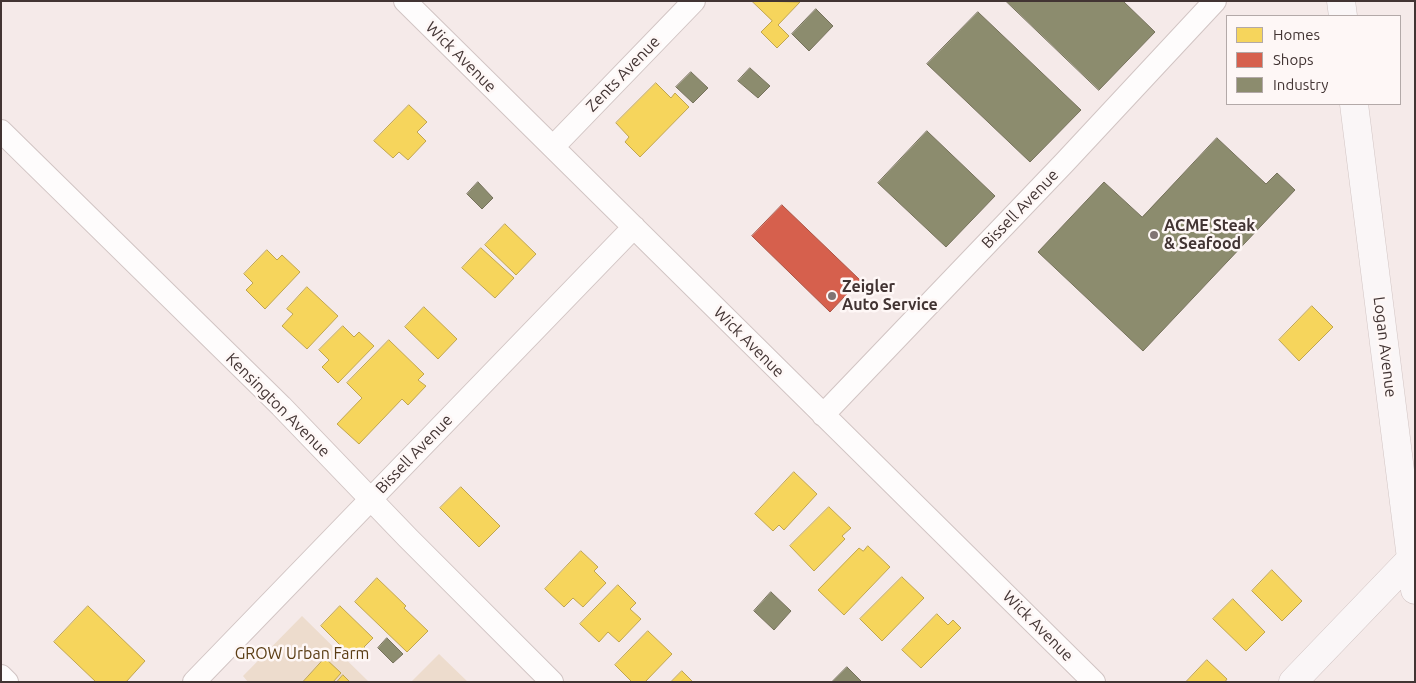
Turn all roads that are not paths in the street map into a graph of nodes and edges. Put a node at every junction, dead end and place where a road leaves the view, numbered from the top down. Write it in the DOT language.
graph roads {
  1 [pos="405,1"];
  2 [pos="694,1"];
  3 [pos="1215,1"];
  4 [pos="1341,1"];
  5 [pos="1343,15"];
  6 [pos="1354,105"];
  7 [pos="1,131"];
  8 [pos="553,147"];
  9 [pos="634,227"];
  10 [pos="823,415"];
  11 [pos="371,499"];
  12 [pos="1411,559"];
  13 [pos="1415,590"];
  14 [pos="1,676"];
  15 [pos="7,682"];
  16 [pos="194,682"];
  17 [pos="552,682"];
  18 [pos="1094,682"];
  19 [pos="1293,682"];
  1 -- 8 [label="street, Wick Avenue"];
  2 -- 8 [label="street, Zents Avenue"];
  3 -- 10 [label="street, Bissell Avenue"];
  4 -- 5 [label="street"];
  6 -- 12 [label="street, Logan Avenue"];
  7 -- 11 [label="street, Kensington Avenue"];
  8 -- 9 [label="street, Wick Avenue"];
  9 -- 10 [label="street, Wick Avenue"];
  9 -- 11 [label="street, Bissell Avenue"];
  10 -- 18 [label="street, Wick Avenue"];
  11 -- 16 [label="street, Bissell Avenue"];
  11 -- 17 [label="street, Kensington Avenue"];
  12 -- 13 [label="street, Logan Avenue"];
  12 -- 19 [label="street"];
  14 -- 15 [label="street"];
}
